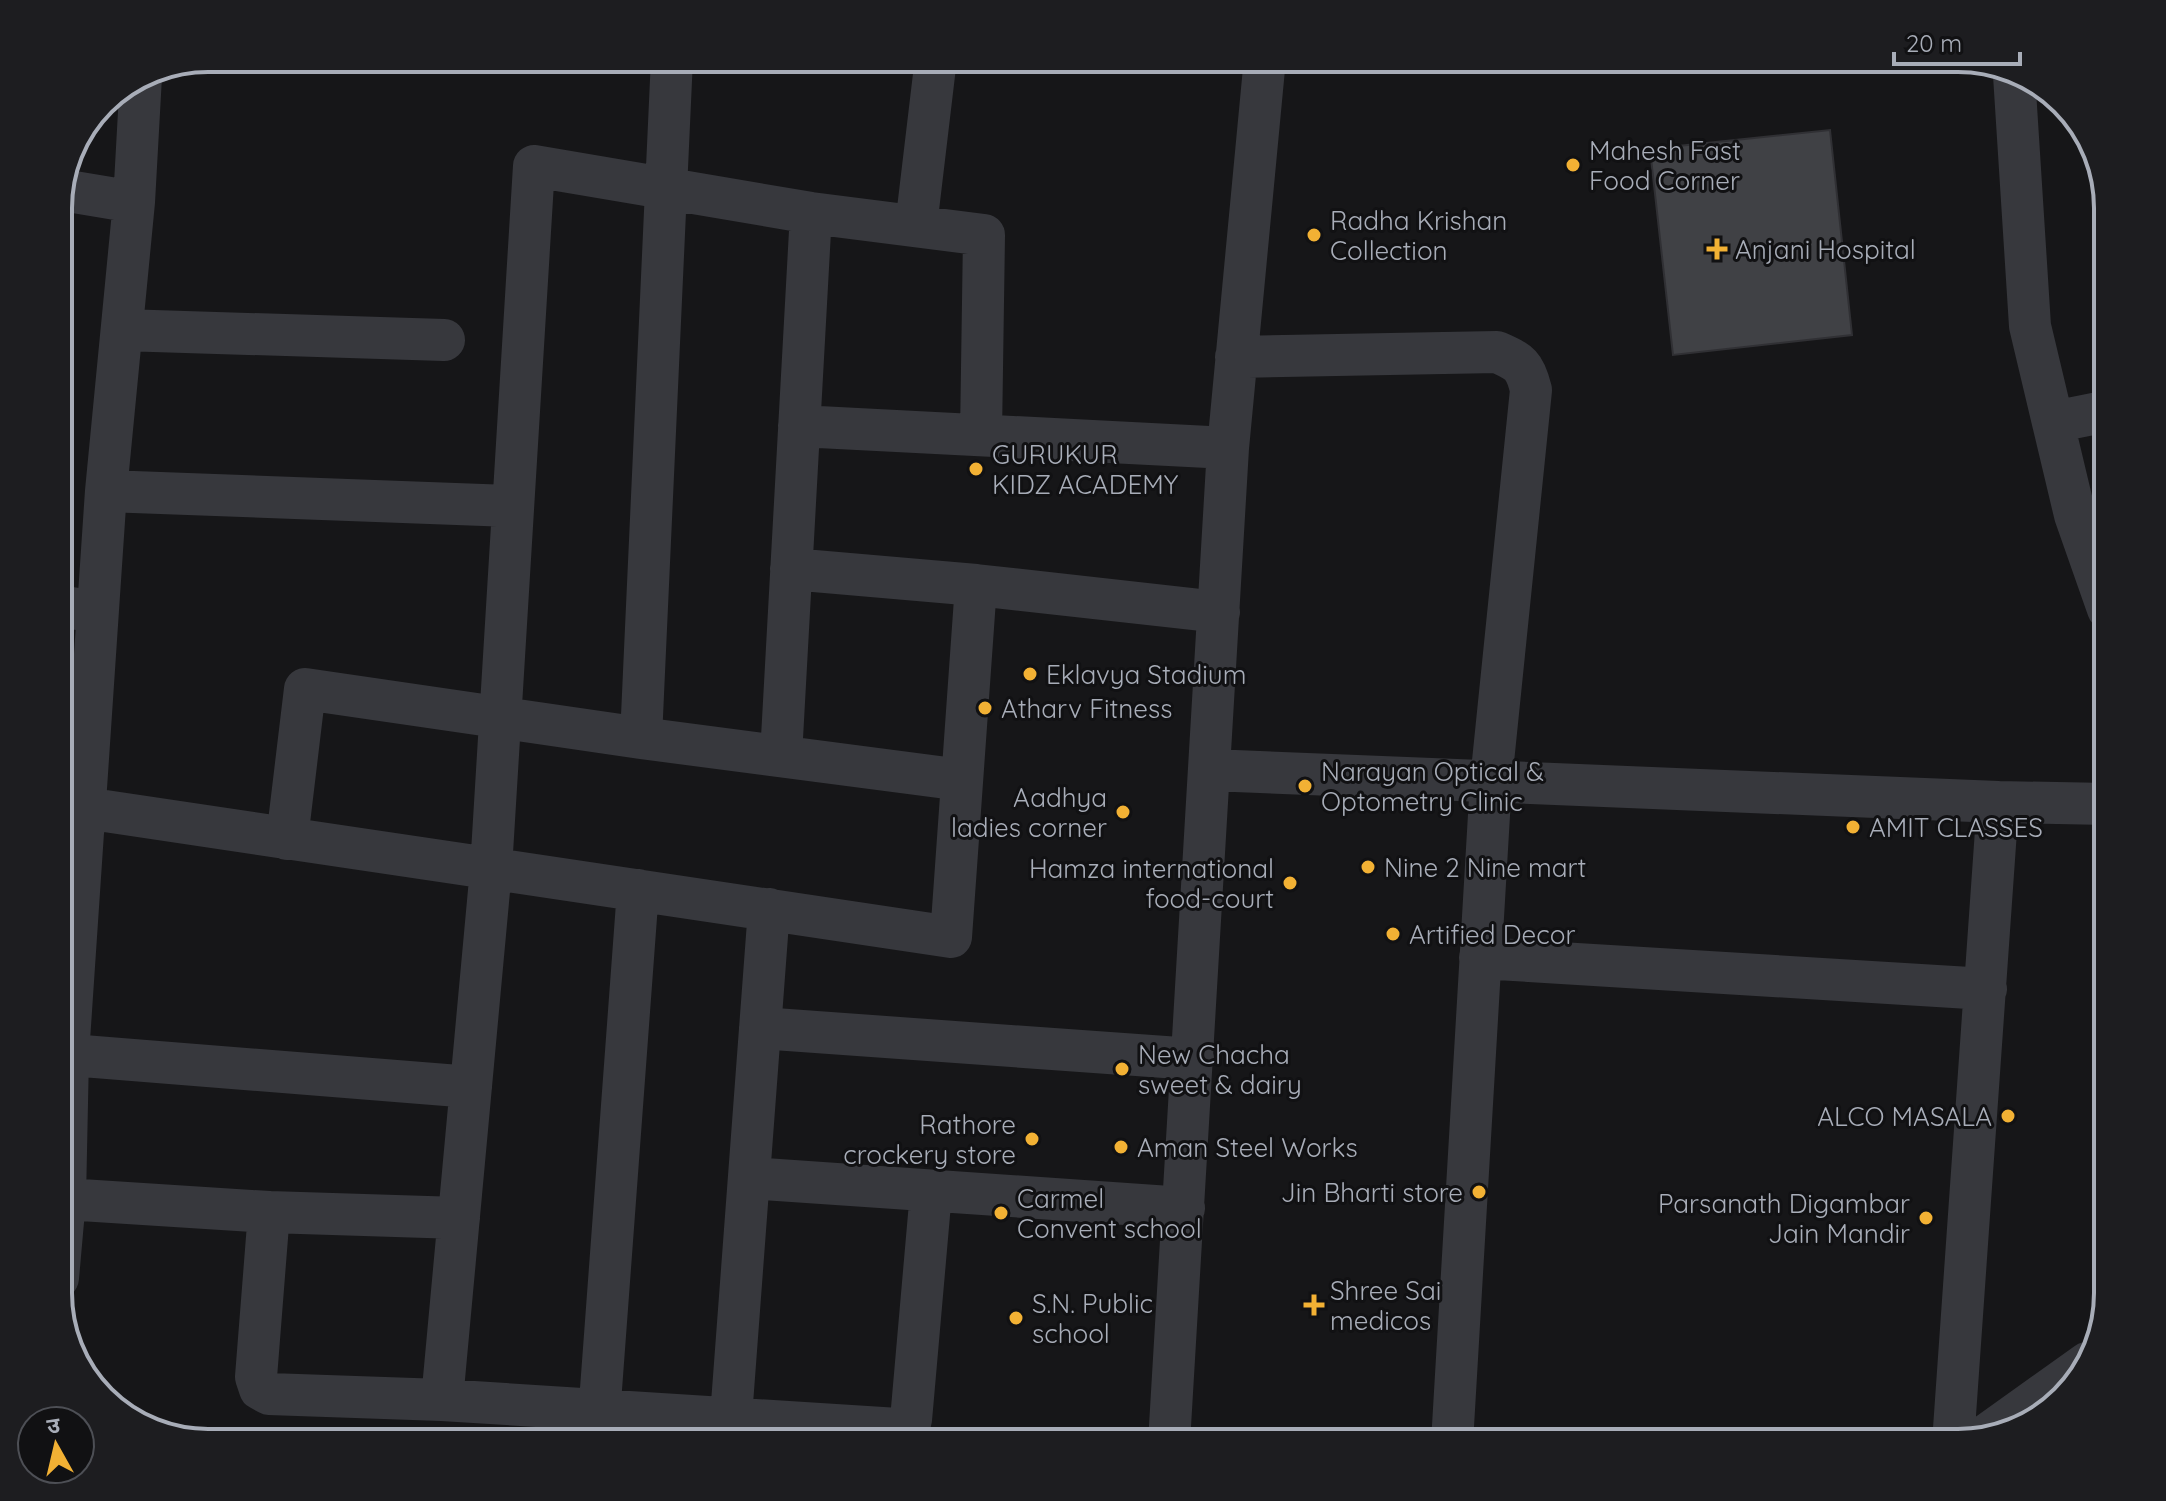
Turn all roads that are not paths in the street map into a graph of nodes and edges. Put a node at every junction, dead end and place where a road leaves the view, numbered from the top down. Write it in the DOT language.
graph roads {
  1 [pos="671,72"];
  2 [pos="934,72"];
  3 [pos="1264,72"];
  4 [pos="2015,84"];
  5 [pos="140,91"];
  6 [pos="667,189"];
  7 [pos="73,192"];
  8 [pos="134,202"];
  9 [pos="811,213"];
  10 [pos="916,226"];
  11 [pos="122,330"];
  12 [pos="444,340"];
  13 [pos="1236,357"];
  14 [pos="2094,414"];
  15 [pos="2053,422"];
  16 [pos="799,426"];
  17 [pos="981,435"];
  18 [pos="1228,448"];
  19 [pos="106,491"];
  20 [pos="513,506"];
  21 [pos="791,569"];
  22 [pos="2094,569"];
  23 [pos="976,585"];
  24 [pos="78,609"];
  25 [pos="1219,612"];
  26 [pos="501,718"];
  27 [pos="74,737"];
  28 [pos="641,738"];
  29 [pos="781,756"];
  30 [pos="1210,770"];
  31 [pos="962,780"];
  32 [pos="1491,781"];
  33 [pos="1998,802"];
  34 [pos="2094,804"];
  35 [pos="85,808"];
  36 [pos="287,839"];
  37 [pos="491,869"];
  38 [pos="638,890"];
  39 [pos="769,909"];
  40 [pos="72,954"];
  41 [pos="1480,958"];
  42 [pos="1986,989"];
  43 [pos="760,1028"];
  44 [pos="72,1056"];
  45 [pos="1193,1059"];
  46 [pos="471,1087"];
  47 [pos="749,1178"];
  48 [pos="931,1192"];
  49 [pos="72,1199"];
  50 [pos="1184,1208"];
  51 [pos="269,1212"];
  52 [pos="459,1218"];
  53 [pos="2061,1381"];
  54 [pos="442,1400"];
  55 [pos="731,1417"];
  56 [pos="2010,1418"];
  57 [pos="599,1426"];
  58 [pos="1170,1429"];
  59 [pos="1453,1429"];
  60 [pos="1954,1429"];
  1 -- 6 [label="street"];
  2 -- 10 [label="street"];
  3 -- 13 [label="street"];
  4 -- 15 [label="street"];
  5 -- 8 [label="street"];
  6 -- 9 [label="street"];
  6 -- 20 [label="street"];
  6 -- 28 [label="street"];
  7 -- 8 [label="street"];
  8 -- 11 [label="street"];
  9 -- 10 [label="street"];
  9 -- 16 [label="street"];
  10 -- 17 [label="street"];
  11 -- 12 [label="street"];
  11 -- 19 [label="street"];
  13 -- 18 [label="street"];
  13 -- 32 [label="street"];
  14 -- 15 [label="street"];
  15 -- 22 [label="street"];
  16 -- 17 [label="street"];
  16 -- 21 [label="street"];
  17 -- 18 [label="street"];
  18 -- 25 [label="street"];
  19 -- 20 [label="street"];
  19 -- 24 [label="street"];
  20 -- 26 [label="street"];
  21 -- 23 [label="street"];
  21 -- 29 [label="street"];
  23 -- 25 [label="street"];
  23 -- 31 [label="street"];
  24 -- 27 [label="street"];
  25 -- 30 [label="street"];
  26 -- 28 [label="street"];
  26 -- 36 [label="street"];
  26 -- 37 [label="street"];
  27 -- 35 [label="street"];
  28 -- 29 [label="street"];
  29 -- 31 [label="street"];
  30 -- 32 [label="street"];
  30 -- 45 [label="street"];
  31 -- 39 [label="street"];
  32 -- 33 [label="street"];
  32 -- 41 [label="street"];
  33 -- 34 [label="street"];
  33 -- 42 [label="street"];
  35 -- 36 [label="street"];
  35 -- 40 [label="street"];
  36 -- 37 [label="street"];
  37 -- 38 [label="street"];
  37 -- 46 [label="street"];
  38 -- 39 [label="street"];
  38 -- 57 [label="street"];
  39 -- 43 [label="street"];
  41 -- 42 [label="street"];
  41 -- 59 [label="street"];
  42 -- 60 [label="street"];
  43 -- 45 [label="street"];
  43 -- 47 [label="street"];
  44 -- 46 [label="street"];
  45 -- 50 [label="street"];
  46 -- 52 [label="street"];
  47 -- 48 [label="street"];
  47 -- 55 [label="street"];
  48 -- 50 [label="street"];
  48 -- 55 [label="street"];
  49 -- 51 [label="street"];
  50 -- 58 [label="street"];
  51 -- 52 [label="street"];
  51 -- 54 [label="street"];
  52 -- 54 [label="street"];
  53 -- 56 [label="street"];
  54 -- 57 [label="street"];
  55 -- 57 [label="street"];
}
